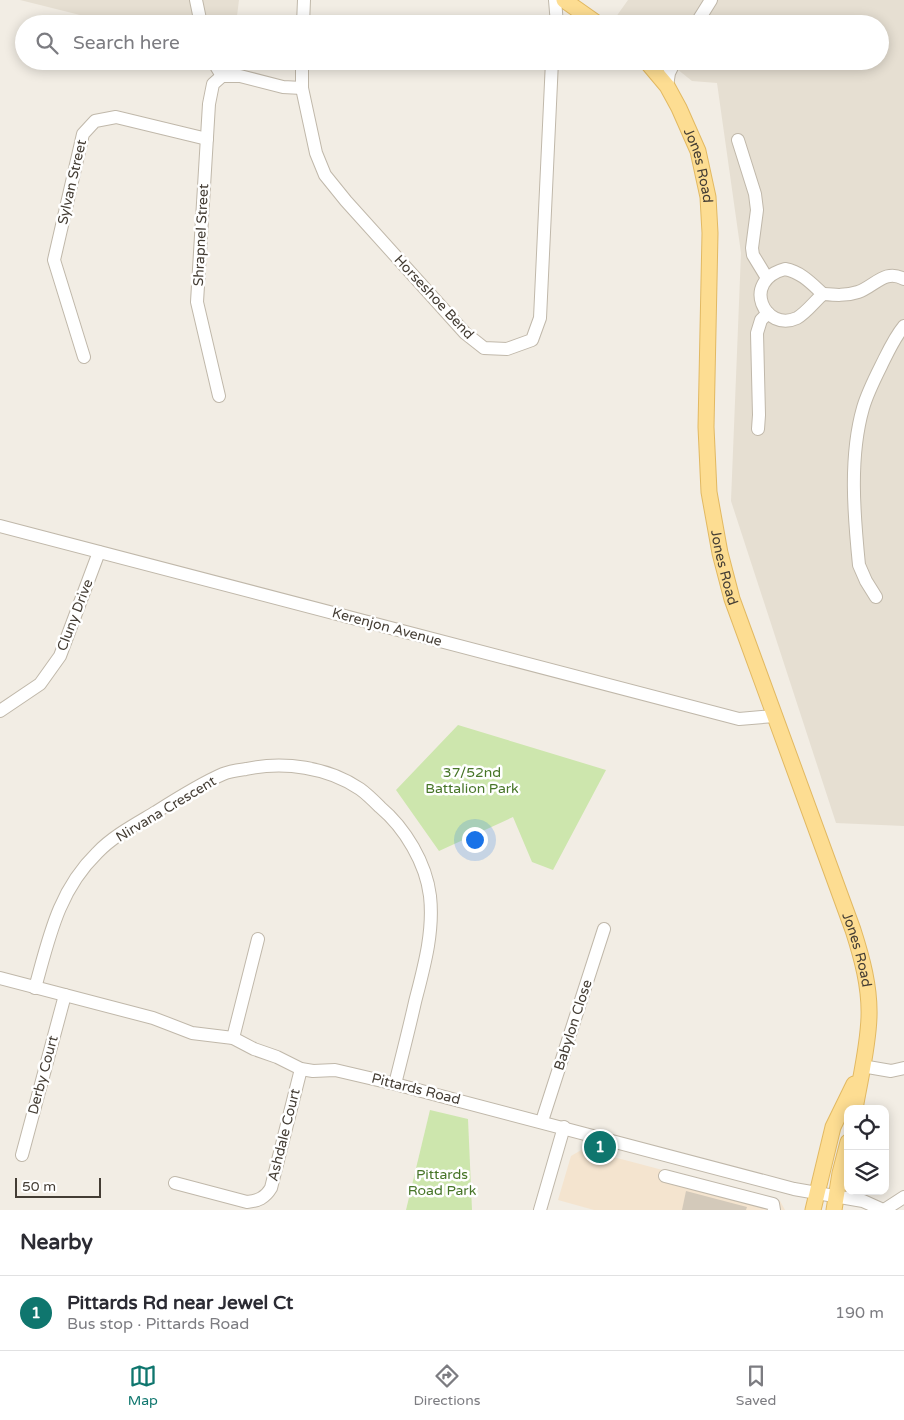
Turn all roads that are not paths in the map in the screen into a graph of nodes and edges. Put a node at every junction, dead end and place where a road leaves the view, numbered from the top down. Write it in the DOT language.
graph roads {
  1 [pos="196,0"];
  2 [pos="304,0"];
  3 [pos="555,0"];
  4 [pos="564,0"];
  5 [pos="711,0"];
  6 [pos="199,15"];
  7 [pos="303,15"];
  8 [pos="556,15"];
  9 [pos="583,15"];
  10 [pos="702,15"];
  11 [pos="218,70"];
  12 [pos="302,70"];
  13 [pos="552,70"];
  14 [pos="657,70"];
  15 [pos="671,70"];
  16 [pos="222,76"];
  17 [pos="666,86"];
  18 [pos="302,88"];
  19 [pos="207,139"];
  20 [pos="738,140"];
  21 [pos="767,278"];
  22 [pos="904,279"];
  23 [pos="823,294"];
  24 [pos="768,313"];
  25 [pos="904,326"];
  26 [pos="84,357"];
  27 [pos="219,396"];
  28 [pos="758,429"];
  29 [pos="0,526"];
  30 [pos="99,552"];
  31 [pos="876,596"];
  32 [pos="0,711"];
  33 [pos="774,716"];
  34 [pos="604,929"];
  35 [pos="258,939"];
  36 [pos="0,978"];
  37 [pos="35,988"];
  38 [pos="65,995"];
  39 [pos="233,1038"];
  40 [pos="862,1066"];
  41 [pos="301,1068"];
  42 [pos="904,1068"];
  43 [pos="395,1084"];
  44 [pos="856,1105"];
  45 [pos="542,1121"];
  46 [pos="564,1127"];
  47 [pos="846,1150"];
  48 [pos="22,1155"];
  49 [pos="665,1176"];
  50 [pos="175,1183"];
  51 [pos="817,1193"];
  52 [pos="904,1197"];
  53 [pos="835,1203"];
  54 [pos="540,1210"];
  55 [pos="774,1210"];
  56 [pos="813,1210"];
  57 [pos="884,1210"];
  1 -- 6 [label="street"];
  2 -- 7 [label="street"];
  3 -- 8 [label="street"];
  4 -- 9 [label="main road"];
  5 -- 10 [label="street"];
  11 -- 16 [label="street"];
  12 -- 18 [label="street, Horseshoe Bend"];
  13 -- 18 [label="street, Horseshoe Bend"];
  14 -- 17 [label="main road, Jones Road"];
  15 -- 17 [label="street"];
  16 -- 18 [label="street"];
  16 -- 19 [label="street, Shrapnel Street"];
  17 -- 33 [label="main road, Jones Road"];
  19 -- 26 [label="street, Sylvan Street"];
  19 -- 27 [label="street, Shrapnel Street"];
  20 -- 21 [label="street"];
  21 -- 23 [label="street"];
  21 -- 24 [label="street"];
  22 -- 23 [label="street"];
  23 -- 24 [label="street"];
  24 -- 28 [label="street"];
  25 -- 31 [label="street"];
  29 -- 30 [label="street, Kerenjon Avenue"];
  30 -- 32 [label="street, Cluny Drive"];
  30 -- 33 [label="street, Kerenjon Avenue"];
  33 -- 40 [label="main road, Jones Road"];
  34 -- 45 [label="street, Babylon Close"];
  35 -- 39 [label="street"];
  36 -- 37 [label="street, Pittards Road"];
  37 -- 38 [label="street, Pittards Road"];
  37 -- 43 [label="street, Nirvana Crescent"];
  38 -- 39 [label="street, Pittards Road"];
  38 -- 48 [label="street, Derby Court"];
  39 -- 41 [label="street, Pittards Road"];
  40 -- 42 [label="street"];
  40 -- 44 [label="main road, Jones Road"];
  40 -- 51 [label="main road, Jones Road"];
  41 -- 43 [label="street, Pittards Road"];
  41 -- 50 [label="street, Ashdale Court"];
  43 -- 45 [label="street, Pittards Road"];
  45 -- 46 [label="street, Pittards Road"];
  46 -- 51 [label="street, Pittards Road"];
  46 -- 54 [label="street"];
  47 -- 53 [label="main road"];
  49 -- 55 [label="street"];
  51 -- 53 [label="street, Pittards Road"];
  51 -- 56 [label="main road, Jones Road"];
  52 -- 57 [label="street"];
  53 -- 57 [label="street, Pittards Road"];
}
